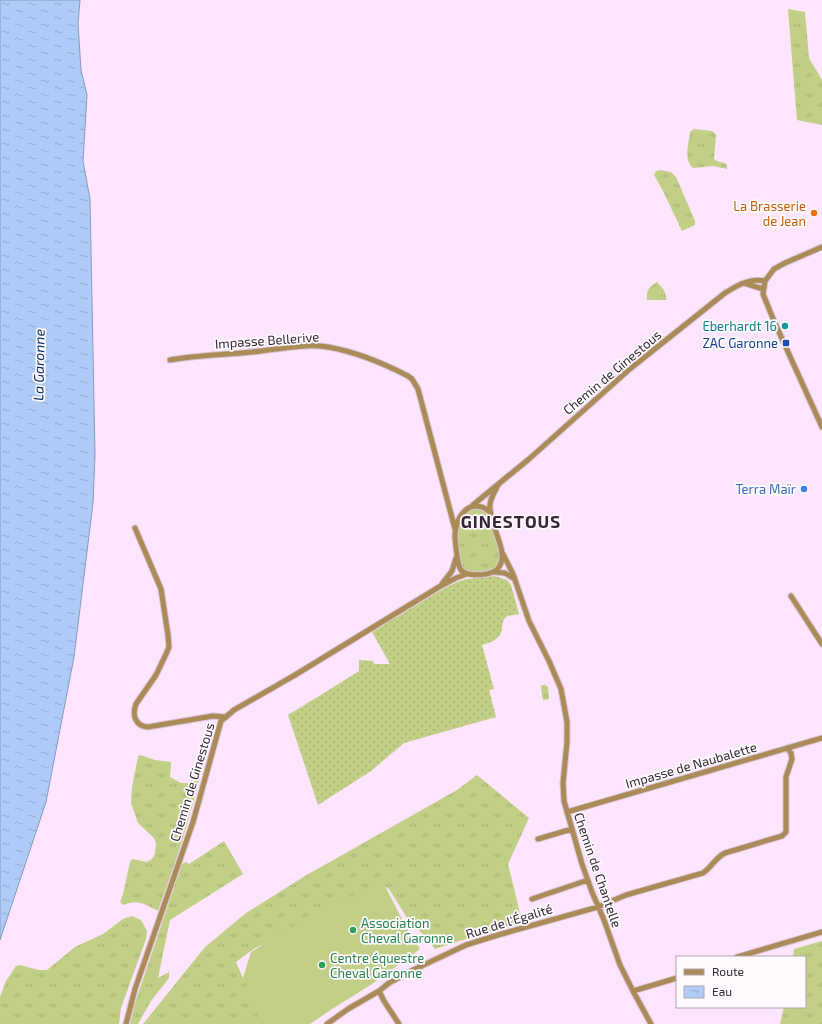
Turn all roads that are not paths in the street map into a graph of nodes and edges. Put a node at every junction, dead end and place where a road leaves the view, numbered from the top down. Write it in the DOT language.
graph roads {
  1 [pos="822,247"];
  2 [pos="765,281"];
  3 [pos="744,283"];
  4 [pos="763,289"];
  5 [pos="170,360"];
  6 [pos="822,427"];
  7 [pos="498,484"];
  8 [pos="473,505"];
  9 [pos="452,512"];
  10 [pos="490,512"];
  11 [pos="462,515"];
  12 [pos="135,528"];
  13 [pos="455,529"];
  14 [pos="503,554"];
  15 [pos="457,555"];
  16 [pos="494,572"];
  17 [pos="467,574"];
  18 [pos="514,580"];
  19 [pos="439,587"];
  20 [pos="791,596"];
  21 [pos="822,644"];
  22 [pos="225,717"];
  23 [pos="822,738"];
  24 [pos="787,748"];
  25 [pos="567,812"];
  26 [pos="572,829"];
  27 [pos="538,839"];
  28 [pos="588,880"];
  29 [pos="532,899"];
  30 [pos="598,907"];
  31 [pos="822,932"];
  32 [pos="740,956"];
  33 [pos="676,978"];
  34 [pos="379,991"];
  35 [pos="633,991"];
  36 [pos="126,1024"];
  37 [pos="327,1024"];
  38 [pos="399,1024"];
  39 [pos="651,1024"];
  1 -- 2 [label="street"];
  2 -- 3 [label="street, Chemin de Ginestous"];
  2 -- 4 [label="street"];
  3 -- 4 [label="street"];
  3 -- 7 [label="street, Chemin de Ginestous"];
  4 -- 6 [label="street"];
  5 -- 9 [label="street, Impasse Bellerive"];
  7 -- 8 [label="street, Chemin de Ginestous"];
  7 -- 10 [label="street"];
  8 -- 10 [label="street"];
  8 -- 11 [label="street, Chemin de Ginestous"];
  9 -- 11 [label="street"];
  9 -- 13 [label="street, Impasse Bellerive"];
  10 -- 14 [label="street"];
  11 -- 13 [label="street, Chemin de Ginestous"];
  12 -- 22 [label="street"];
  13 -- 15 [label="street, Chemin de Ginestous"];
  14 -- 16 [label="street"];
  14 -- 18 [label="street, Chemin de Chantelle"];
  15 -- 17 [label="street, Chemin de Ginestous"];
  15 -- 19 [label="street, Chemin de Ginestous"];
  16 -- 17 [label="street, Chemin de Ginestous"];
  16 -- 18 [label="street"];
  17 -- 19 [label="street, Chemin de Ginestous"];
  18 -- 25 [label="street, Chemin de Chantelle"];
  19 -- 22 [label="street, Chemin de Ginestous"];
  20 -- 21 [label="street"];
  22 -- 36 [label="street, Chemin de Ginestous"];
  23 -- 24 [label="street, Impasse de Naubalette"];
  24 -- 25 [label="street, Impasse de Naubalette"];
  24 -- 30 [label="street, Rue de l'Égalité"];
  25 -- 26 [label="street, Chemin de Chantelle"];
  26 -- 27 [label="street"];
  26 -- 28 [label="street, Chemin de Chantelle"];
  28 -- 29 [label="street"];
  28 -- 30 [label="street, Chemin de Chantelle"];
  30 -- 34 [label="street, Rue de l'Égalité"];
  30 -- 35 [label="street, Chemin de Chantelle"];
  31 -- 32 [label="street"];
  33 -- 35 [label="street"];
  34 -- 37 [label="street, Rue de l'Égalité"];
  34 -- 38 [label="street"];
  35 -- 39 [label="street, Chemin de Chantelle"];
}
